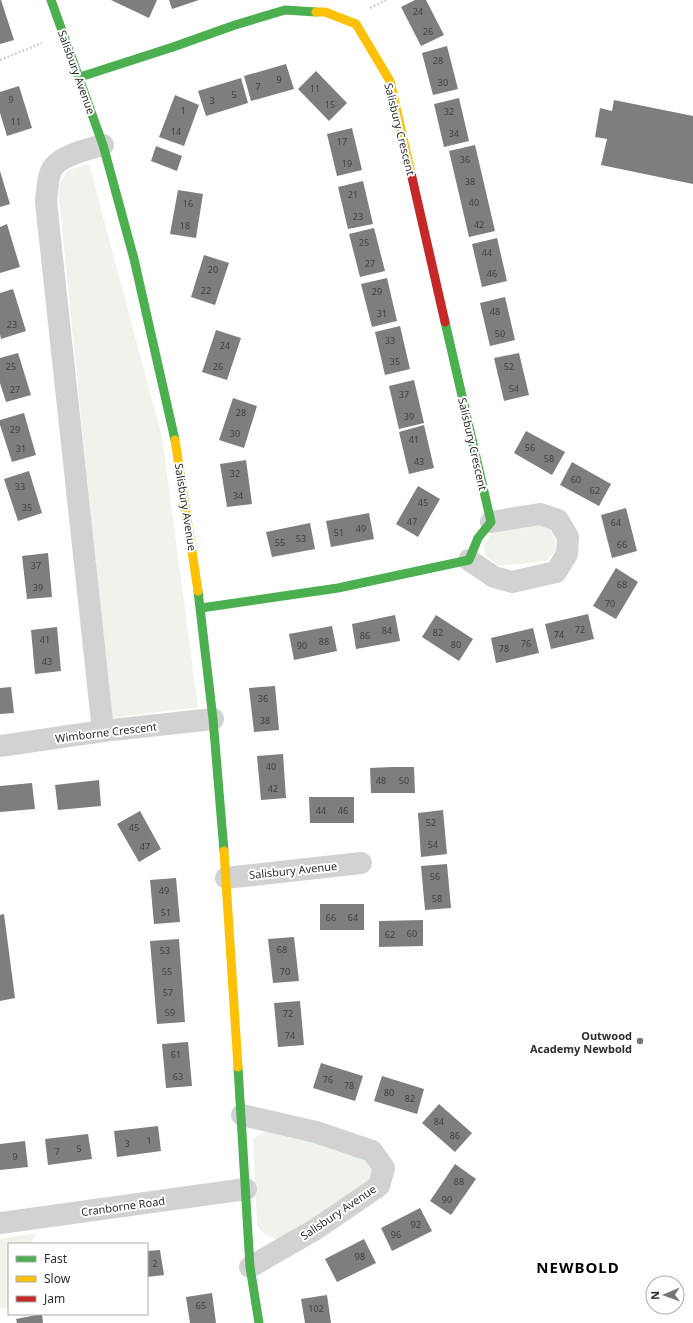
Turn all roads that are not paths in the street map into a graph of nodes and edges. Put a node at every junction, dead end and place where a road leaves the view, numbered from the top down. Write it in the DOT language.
graph roads {
  1 [pos="51,0"];
  2 [pos="80,77"];
  3 [pos="103,145"];
  4 [pos="491,522"];
  5 [pos="469,560"];
  6 [pos="202,608"];
  7 [pos="213,719"];
  8 [pos="103,731"];
  9 [pos="0,746"];
  10 [pos="361,863"];
  11 [pos="226,878"];
  12 [pos="242,1115"];
  13 [pos="246,1189"];
  14 [pos="0,1223"];
  15 [pos="250,1267"];
  16 [pos="259,1323"];
  1 -- 2 [label="street, Salisbury Avenue"];
  2 -- 3 [label="street, Salisbury Avenue"];
  2 -- 4 [label="street, Salisbury Crescent"];
  3 -- 6 [label="street, Salisbury Avenue"];
  3 -- 8 [label="street"];
  4 -- 5 [label="street"];
  4 -- 5 [label="street"];
  5 -- 6 [label="street"];
  6 -- 7 [label="street, Salisbury Avenue"];
  7 -- 8 [label="street, Wimborne Crescent"];
  7 -- 11 [label="street, Salisbury Avenue"];
  8 -- 9 [label="street, Wimborne Crescent"];
  10 -- 11 [label="street, Salisbury Avenue"];
  11 -- 12 [label="street, Salisbury Avenue"];
  12 -- 13 [label="street, Salisbury Avenue"];
  12 -- 15 [label="street, Salisbury Avenue"];
  13 -- 14 [label="street, Cranborne Road"];
  13 -- 15 [label="street, Salisbury Avenue"];
  15 -- 16 [label="street, Salisbury Avenue"];
}
